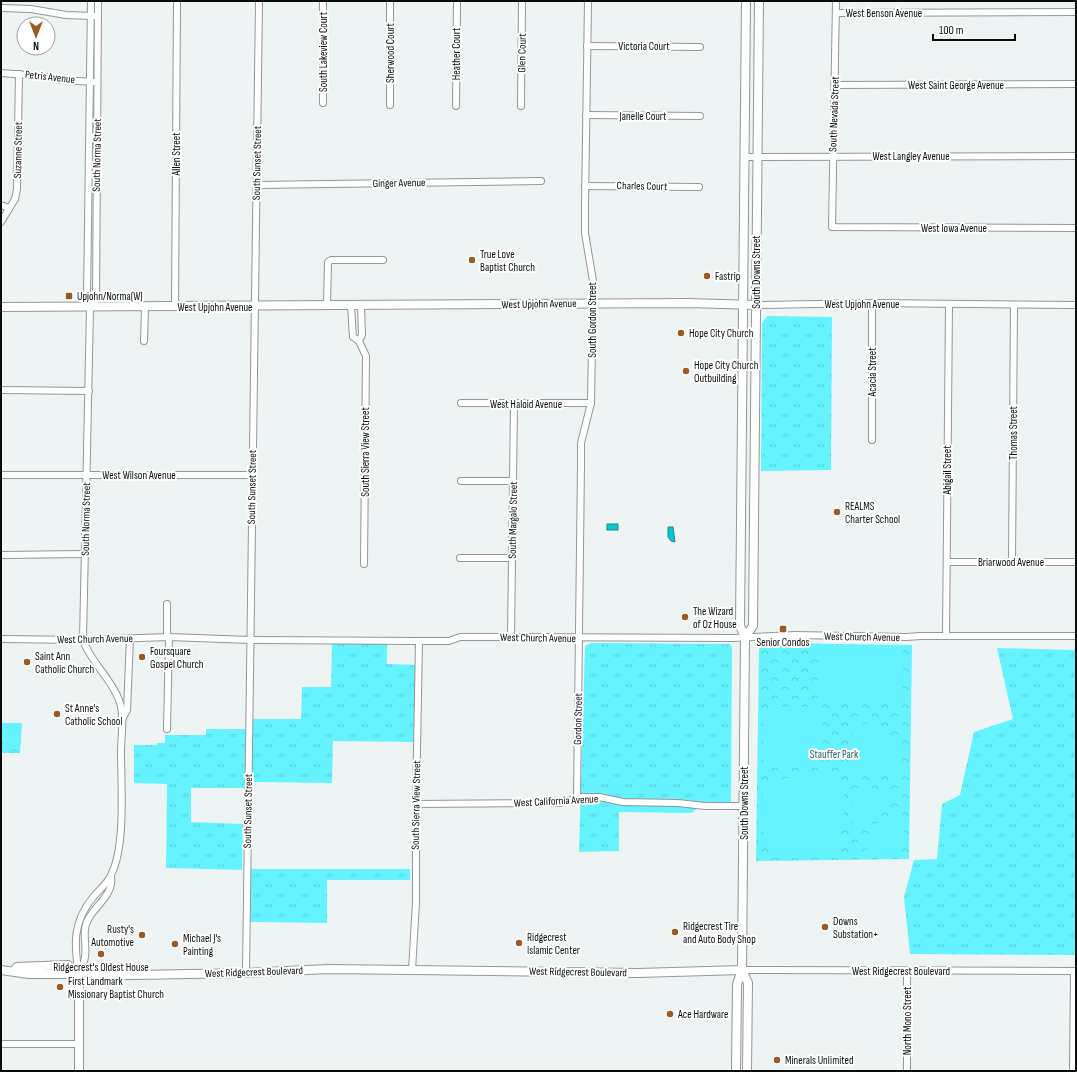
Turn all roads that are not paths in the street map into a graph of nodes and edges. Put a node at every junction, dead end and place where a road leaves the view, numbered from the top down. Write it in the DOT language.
graph roads {
  1 [pos="91,1"];
  2 [pos="98,1"];
  3 [pos="177,1"];
  4 [pos="259,1"];
  5 [pos="323,1"];
  6 [pos="390,1"];
  7 [pos="457,1"];
  8 [pos="522,1"];
  9 [pos="588,1"];
  10 [pos="746,1"];
  11 [pos="759,1"];
  12 [pos="836,1"];
  13 [pos="1,8"];
  14 [pos="1076,12"];
  15 [pos="836,13"];
  16 [pos="91,16"];
  17 [pos="98,16"];
  18 [pos="587,46"];
  19 [pos="700,47"];
  20 [pos="1,73"];
  21 [pos="19,74"];
  22 [pos="90,81"];
  23 [pos="98,82"];
  24 [pos="1076,84"];
  25 [pos="835,85"];
  26 [pos="323,104"];
  27 [pos="390,105"];
  28 [pos="456,106"];
  29 [pos="521,106"];
  30 [pos="586,115"];
  31 [pos="700,116"];
  32 [pos="832,156"];
  33 [pos="1076,156"];
  34 [pos="745,157"];
  35 [pos="757,157"];
  36 [pos="541,181"];
  37 [pos="256,185"];
  38 [pos="585,186"];
  39 [pos="699,187"];
  40 [pos="1,205"];
  41 [pos="9,208"];
  42 [pos="1,222"];
  43 [pos="832,227"];
  44 [pos="1076,228"];
  45 [pos="383,260"];
  46 [pos="872,303"];
  47 [pos="592,304"];
  48 [pos="743,304"];
  49 [pos="949,304"];
  50 [pos="756,305"];
  51 [pos="1014,305"];
  52 [pos="1076,305"];
  53 [pos="328,306"];
  54 [pos="351,306"];
  55 [pos="361,306"];
  56 [pos="1,307"];
  57 [pos="145,307"];
  58 [pos="175,307"];
  59 [pos="255,307"];
  60 [pos="90,308"];
  61 [pos="144,341"];
  62 [pos="359,341"];
  63 [pos="1,390"];
  64 [pos="89,390"];
  65 [pos="461,403"];
  66 [pos="592,403"];
  67 [pos="514,404"];
  68 [pos="872,440"];
  69 [pos="1,475"];
  70 [pos="87,475"];
  71 [pos="253,475"];
  72 [pos="461,481"];
  73 [pos="513,481"];
  74 [pos="85,554"];
  75 [pos="1,555"];
  76 [pos="460,558"];
  77 [pos="512,558"];
  78 [pos="947,562"];
  79 [pos="1012,562"];
  80 [pos="1076,562"];
  81 [pos="364,564"];
  82 [pos="167,604"];
  83 [pos="946,636"];
  84 [pos="1076,636"];
  85 [pos="169,637"];
  86 [pos="511,637"];
  87 [pos="745,637"];
  88 [pos="130,638"];
  89 [pos="579,638"];
  90 [pos="1,639"];
  91 [pos="83,640"];
  92 [pos="250,640"];
  93 [pos="419,641"];
  94 [pos="122,720"];
  95 [pos="168,729"];
  96 [pos="577,799"];
  97 [pos="416,804"];
  98 [pos="744,806"];
  99 [pos="111,876"];
  100 [pos="1,970"];
  101 [pos="412,970"];
  102 [pos="742,970"];
  103 [pos="907,971"];
  104 [pos="1075,971"];
  105 [pos="246,973"];
  106 [pos="79,976"];
  107 [pos="1,1044"];
  108 [pos="79,1044"];
  109 [pos="79,1071"];
  110 [pos="736,1071"];
  111 [pos="747,1071"];
  112 [pos="907,1071"];
  113 [pos="1073,1071"];
  1 -- 16 [label="street, South Norma Street"];
  2 -- 17 [label="street, South Norma Street"];
  3 -- 58 [label="street, Allen Street"];
  4 -- 37 [label="street, South Sunset Street"];
  5 -- 26 [label="street, South Lakeview Court"];
  6 -- 27 [label="street, Sherwood Court"];
  7 -- 28 [label="street, Heather Court"];
  8 -- 29 [label="street, Glen Court"];
  9 -- 18 [label="street, South Gordon Street"];
  10 -- 34 [label="main road, South Downs Street"];
  11 -- 35 [label="main road, South Downs Street"];
  12 -- 15 [label="street, South Nevada Street"];
  13 -- 16 [label="street"];
  14 -- 15 [label="street, West Benson Avenue"];
  15 -- 25 [label="street, South Nevada Street"];
  16 -- 17 [label="street"];
  16 -- 22 [label="street, South Norma Street"];
  17 -- 23 [label="street, South Norma Street"];
  18 -- 19 [label="street, Victoria Court"];
  18 -- 30 [label="street, South Gordon Street"];
  20 -- 21 [label="street, Petris Avenue"];
  21 -- 22 [label="street, Petris Avenue"];
  21 -- 41 [label="street, Suzanne Street"];
  22 -- 23 [label="street, Petris Avenue"];
  22 -- 60 [label="street, South Norma Street"];
  23 -- 60 [label="street, South Norma Street"];
  24 -- 25 [label="street, West Saint George Avenue"];
  25 -- 32 [label="street, South Nevada Street"];
  30 -- 31 [label="street, Janelle Court"];
  30 -- 38 [label="street, South Gordon Street"];
  32 -- 33 [label="street, West Langley Avenue"];
  32 -- 35 [label="street, West Langley Avenue"];
  32 -- 43 [label="street, South Nevada Street"];
  34 -- 35 [label="street, West Langley Avenue"];
  34 -- 48 [label="main road, South Downs Street"];
  35 -- 50 [label="main road, South Downs Street"];
  36 -- 37 [label="street, Ginger Avenue"];
  37 -- 59 [label="street, South Sunset Street"];
  38 -- 39 [label="street, Charles Court"];
  38 -- 47 [label="street, South Gordon Street"];
  40 -- 41 [label="street"];
  41 -- 42 [label="street, Suzanne Street"];
  43 -- 44 [label="street, West Iowa Avenue"];
  45 -- 53 [label="street"];
  46 -- 49 [label="street, West Upjohn Avenue"];
  46 -- 50 [label="street, West Upjohn Avenue"];
  46 -- 68 [label="street, Acacia Street"];
  47 -- 48 [label="main road, West Upjohn Avenue"];
  47 -- 55 [label="main road, West Upjohn Avenue"];
  47 -- 66 [label="street, South Gordon Street"];
  48 -- 50 [label="main road, West Upjohn Avenue"];
  48 -- 87 [label="main road, South Downs Street"];
  49 -- 51 [label="street, West Upjohn Avenue"];
  49 -- 78 [label="street, Abigail Street"];
  50 -- 87 [label="main road, South Downs Street"];
  51 -- 52 [label="street, West Upjohn Avenue"];
  51 -- 79 [label="street, Thomas Street"];
  53 -- 54 [label="main road, West Upjohn Avenue"];
  53 -- 59 [label="main road, West Upjohn Avenue"];
  54 -- 55 [label="main road, West Upjohn Avenue"];
  54 -- 62 [label="street, South Sierra View Street"];
  55 -- 62 [label="street, South Sierra View Street"];
  56 -- 60 [label="main road, West Upjohn Avenue"];
  57 -- 58 [label="main road, West Upjohn Avenue"];
  57 -- 60 [label="main road, West Upjohn Avenue"];
  57 -- 61 [label="street"];
  58 -- 59 [label="main road, West Upjohn Avenue"];
  59 -- 71 [label="street, South Sunset Street"];
  60 -- 64 [label="street, South Norma Street"];
  62 -- 81 [label="street, South Sierra View Street"];
  63 -- 64 [label="street"];
  64 -- 70 [label="street, South Norma Street"];
  65 -- 67 [label="street, West Haloid Avenue"];
  66 -- 67 [label="street, West Haloid Avenue"];
  66 -- 89 [label="street, South Gordon Street"];
  67 -- 73 [label="street, South Margalo Street"];
  69 -- 70 [label="street, West Wilson Avenue"];
  70 -- 71 [label="street, West Wilson Avenue"];
  70 -- 74 [label="street, South Norma Street"];
  71 -- 92 [label="street, South Sunset Street"];
  72 -- 73 [label="street"];
  73 -- 77 [label="street, South Margalo Street"];
  74 -- 75 [label="street"];
  74 -- 91 [label="street, South Norma Street"];
  76 -- 77 [label="street"];
  77 -- 86 [label="street, South Margalo Street"];
  78 -- 79 [label="street, Briarwood Avenue"];
  78 -- 83 [label="street, Abigail Street"];
  79 -- 80 [label="street, Briarwood Avenue"];
  82 -- 85 [label="street"];
  83 -- 84 [label="street, West Church Avenue"];
  83 -- 87 [label="street, West Church Avenue"];
  85 -- 88 [label="street, West Church Avenue"];
  85 -- 92 [label="street, West Church Avenue"];
  85 -- 95 [label="street"];
  86 -- 89 [label="street, West Church Avenue"];
  86 -- 93 [label="street, West Church Avenue"];
  87 -- 89 [label="street, West Church Avenue"];
  87 -- 98 [label="main road, South Downs Street"];
  88 -- 91 [label="street, West Church Avenue"];
  88 -- 94 [label="street, South Norma Street"];
  89 -- 96 [label="street, Gordon Street"];
  90 -- 91 [label="street, West Church Avenue"];
  91 -- 94 [label="street, South Norma Street"];
  92 -- 93 [label="street, West Church Avenue"];
  92 -- 105 [label="street, South Sunset Street"];
  93 -- 97 [label="street, South Sierra View Street"];
  94 -- 99 [label="street, South Norma Street"];
  96 -- 97 [label="street, West California Avenue"];
  96 -- 98 [label="street, West California Avenue"];
  97 -- 101 [label="street, South Sierra View Street"];
  98 -- 102 [label="main road, South Downs Street"];
  99 -- 106 [label="street, South Norma Street"];
  99 -- 106 [label="street, South Norma Street"];
  100 -- 106 [label="main road"];
  101 -- 102 [label="main road, West Ridgecrest Boulevard"];
  101 -- 105 [label="main road, West Ridgecrest Boulevard"];
  102 -- 103 [label="street, West Ridgecrest Boulevard"];
  102 -- 110 [label="main road"];
  102 -- 111 [label="main road"];
  103 -- 104 [label="street, West Ridgecrest Boulevard"];
  103 -- 112 [label="street, North Mono Street"];
  104 -- 113 [label="street"];
  105 -- 106 [label="main road, West Ridgecrest Boulevard"];
  106 -- 108 [label="main road"];
  107 -- 108 [label="street"];
  108 -- 109 [label="main road"];
}
